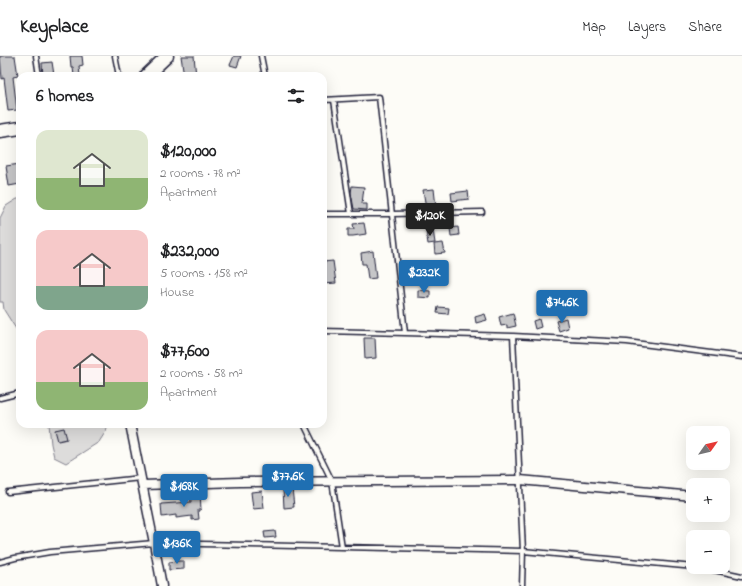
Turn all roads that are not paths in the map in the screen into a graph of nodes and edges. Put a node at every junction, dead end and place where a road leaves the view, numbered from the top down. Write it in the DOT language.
graph roads {
  1 [pos="36,56"];
  2 [pos="115,56"];
  3 [pos="167,56"];
  4 [pos="261,56"];
  5 [pos="38,72"];
  6 [pos="118,72"];
  7 [pos="150,72"];
  8 [pos="264,72"];
  9 [pos="327,100"];
  10 [pos="334,100"];
  11 [pos="16,129"];
  12 [pos="0,131"];
  13 [pos="482,212"];
  14 [pos="327,214"];
  15 [pos="351,214"];
  16 [pos="392,214"];
  17 [pos="327,331"];
  18 [pos="405,332"];
  19 [pos="513,336"];
  20 [pos="742,357"];
  21 [pos="16,394"];
  22 [pos="0,398"];
  23 [pos="131,428"];
  24 [pos="306,428"];
  25 [pos="520,480"];
  26 [pos="332,481"];
  27 [pos="142,482"];
  28 [pos="8,492"];
  29 [pos="686,495"];
  30 [pos="154,543"];
  31 [pos="342,547"];
  32 [pos="523,551"];
  33 [pos="0,562"];
  34 [pos="742,576"];
  35 [pos="162,586"];
  36 [pos="522,586"];
  1 -- 5 [label="lane"];
  2 -- 6 [label="lane"];
  3 -- 7 [label="main road"];
  4 -- 8 [label="lane"];
  9 -- 10 [label="lane"];
  10 -- 15 [label="lane"];
  10 -- 16 [label="lane"];
  11 -- 12 [label="main road"];
  13 -- 16 [label="lane"];
  14 -- 15 [label="lane"];
  15 -- 16 [label="lane"];
  16 -- 18 [label="lane"];
  17 -- 18 [label="lane"];
  18 -- 19 [label="lane"];
  19 -- 20 [label="lane"];
  19 -- 25 [label="lane"];
  21 -- 22 [label="lane"];
  23 -- 27 [label="street"];
  24 -- 26 [label="lane"];
  25 -- 26 [label="street"];
  25 -- 29 [label="street"];
  25 -- 32 [label="lane"];
  26 -- 27 [label="street"];
  26 -- 31 [label="lane"];
  27 -- 28 [label="lane"];
  27 -- 30 [label="street"];
  30 -- 31 [label="lane"];
  30 -- 33 [label="lane"];
  30 -- 35 [label="street"];
  31 -- 32 [label="lane"];
  32 -- 34 [label="lane"];
  32 -- 36 [label="lane"];
}
